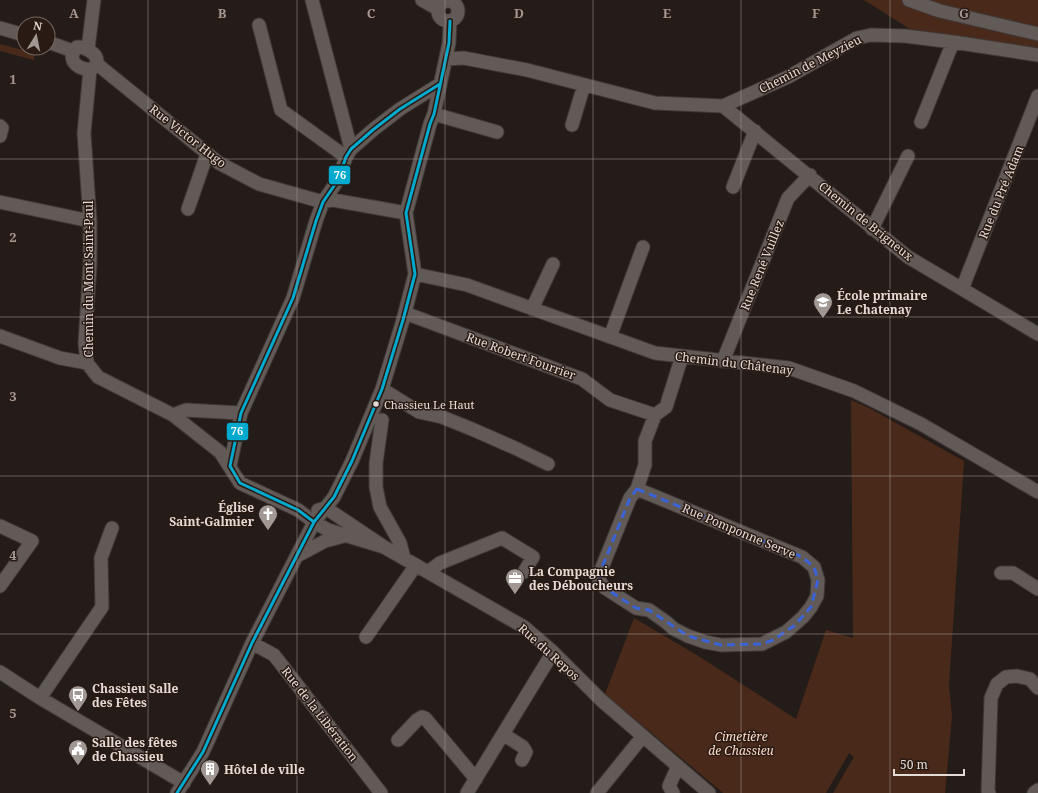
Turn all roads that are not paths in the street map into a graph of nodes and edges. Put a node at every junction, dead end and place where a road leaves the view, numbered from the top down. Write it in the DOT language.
graph roads {
  1 [pos="94,0"];
  2 [pos="312,0"];
  3 [pos="422,0"];
  4 [pos="909,0"];
  5 [pos="453,1"];
  6 [pos="438,9"];
  7 [pos="450,21"];
  8 [pos="259,25"];
  9 [pos="0,28"];
  10 [pos="16,33"];
  11 [pos="1038,34"];
  12 [pos="953,42"];
  13 [pos="56,45"];
  14 [pos="88,49"];
  15 [pos="73,51"];
  16 [pos="1038,55"];
  17 [pos="446,59"];
  18 [pos="93,67"];
  19 [pos="440,84"];
  20 [pos="584,85"];
  21 [pos="1038,96"];
  22 [pos="417,99"];
  23 [pos="724,106"];
  24 [pos="432,119"];
  25 [pos="921,122"];
  26 [pos="572,125"];
  27 [pos="0,126"];
  28 [pos="755,131"];
  29 [pos="497,132"];
  30 [pos="0,136"];
  31 [pos="348,153"];
  32 [pos="207,154"];
  33 [pos="908,156"];
  34 [pos="810,175"];
  35 [pos="733,187"];
  36 [pos="0,202"];
  37 [pos="323,202"];
  38 [pos="188,209"];
  39 [pos="406,213"];
  40 [pos="90,221"];
  41 [pos="872,229"];
  42 [pos="643,247"];
  43 [pos="553,264"];
  44 [pos="415,274"];
  45 [pos="962,289"];
  46 [pos="532,309"];
  47 [pos="405,313"];
  48 [pos="1038,334"];
  49 [pos="0,336"];
  50 [pos="610,337"];
  51 [pos="682,356"];
  52 [pos="724,361"];
  53 [pos="87,363"];
  54 [pos="382,389"];
  55 [pos="240,414"];
  56 [pos="173,415"];
  57 [pos="655,415"];
  58 [pos="382,420"];
  59 [pos="548,464"];
  60 [pos="230,466"];
  61 [pos="637,489"];
  62 [pos="1038,492"];
  63 [pos="326,508"];
  64 [pos="298,510"];
  65 [pos="314,522"];
  66 [pos="0,526"];
  67 [pos="112,528"];
  68 [pos="344,536"];
  69 [pos="384,547"];
  70 [pos="297,556"];
  71 [pos="404,558"];
  72 [pos="416,565"];
  73 [pos="428,572"];
  74 [pos="524,572"];
  75 [pos="1001,573"];
  76 [pos="0,586"];
  77 [pos="1038,589"];
  78 [pos="366,637"];
  79 [pos="252,643"];
  80 [pos="553,652"];
  81 [pos="0,672"];
  82 [pos="1038,688"];
  83 [pos="40,698"];
  84 [pos="503,734"];
  85 [pos="643,736"];
  86 [pos="398,740"];
  87 [pos="522,760"];
  88 [pos="678,766"];
  89 [pos="476,779"];
  90 [pos="180,788"];
  91 [pos="1038,790"];
  92 [pos="381,793"];
  93 [pos="467,793"];
  94 [pos="597,793"];
  95 [pos="673,793"];
  96 [pos="709,793"];
  97 [pos="989,793"];
  98 [pos="1034,793"];
  1 -- 14 [label="street"];
  2 -- 31 [label="street"];
  3 -- 6 [label="street"];
  4 -- 11 [label="street"];
  5 -- 6 [label="street"];
  5 -- 7 [label="street"];
  6 -- 7 [label="street"];
  7 -- 17 [label="street"];
  8 -- 31 [label="street"];
  9 -- 10 [label="street"];
  12 -- 16 [label="street, Chemin de Meyzieu"];
  12 -- 23 [label="street, Chemin de Meyzieu"];
  12 -- 25 [label="street"];
  13 -- 15 [label="street"];
  14 -- 15 [label="street"];
  14 -- 18 [label="street"];
  15 -- 18 [label="street"];
  17 -- 19 [label="street"];
  17 -- 20 [label="street, Chemin de Meyzieu"];
  18 -- 32 [label="street, Rue Victor Hugo"];
  18 -- 40 [label="street, Chemin du Mont Saint-Paul"];
  19 -- 22 [label="street"];
  19 -- 24 [label="street"];
  20 -- 23 [label="street, Chemin de Meyzieu"];
  20 -- 26 [label="street"];
  21 -- 45 [label="street, Rue du Pré Adam"];
  22 -- 24 [label="street"];
  22 -- 31 [label="street"];
  23 -- 28 [label="street, Chemin de Brigneux"];
  24 -- 29 [label="street"];
  24 -- 39 [label="street"];
  27 -- 30 [label="street"];
  28 -- 34 [label="street, Chemin de Brigneux"];
  28 -- 35 [label="street"];
  31 -- 37 [label="street"];
  32 -- 37 [label="street, Rue Victor Hugo"];
  32 -- 38 [label="street"];
  33 -- 41 [label="street"];
  34 -- 41 [label="street, Chemin de Brigneux"];
  34 -- 52 [label="street, Rue René Vuillez"];
  36 -- 40 [label="street"];
  37 -- 39 [label="street, Rue Victor Hugo"];
  37 -- 55 [label="street"];
  39 -- 44 [label="street"];
  40 -- 53 [label="street, Chemin du Mont Saint-Paul"];
  41 -- 45 [label="street, Chemin de Brigneux"];
  42 -- 50 [label="street"];
  43 -- 46 [label="street"];
  44 -- 46 [label="street, Chemin du Châtenay"];
  44 -- 47 [label="street"];
  45 -- 48 [label="street, Chemin de Brigneux"];
  46 -- 50 [label="street, Chemin du Châtenay"];
  47 -- 54 [label="street"];
  47 -- 57 [label="street, Rue Robert Fourrier"];
  49 -- 53 [label="street"];
  50 -- 51 [label="street, Chemin du Châtenay"];
  51 -- 52 [label="street, Chemin du Châtenay"];
  51 -- 57 [label="street, Rue Pomponne Serve"];
  52 -- 62 [label="street, Chemin du Châtenay"];
  53 -- 56 [label="street, Chemin du Mont Saint-Paul"];
  54 -- 59 [label="street"];
  54 -- 63 [label="street"];
  55 -- 56 [label="street"];
  55 -- 60 [label="street"];
  56 -- 60 [label="street, Chemin du Mont Saint-Paul"];
  57 -- 61 [label="street, Rue Pomponne Serve"];
  58 -- 71 [label="street"];
  60 -- 64 [label="street, Chemin du Mont Saint-Paul"];
  61 -- 61 [label="street, Rue Pomponne Serve"];
  63 -- 64 [label="street"];
  63 -- 65 [label="street"];
  63 -- 69 [label="street, Rue du Repos"];
  64 -- 65 [label="street, Rue du Repos"];
  65 -- 68 [label="street, Rue du Repos"];
  65 -- 70 [label="street"];
  66 -- 76 [label="street"];
  67 -- 83 [label="street"];
  68 -- 69 [label="street, Rue du Repos"];
  68 -- 70 [label="street, Rue du Repos"];
  69 -- 71 [label="street, Rue du Repos"];
  70 -- 79 [label="street"];
  71 -- 72 [label="street, Rue du Repos"];
  72 -- 73 [label="street, Rue du Repos"];
  72 -- 78 [label="street"];
  73 -- 74 [label="street"];
  73 -- 80 [label="street, Rue du Repos"];
  75 -- 77 [label="street"];
  79 -- 90 [label="street"];
  79 -- 92 [label="street, Rue de la Libération"];
  80 -- 84 [label="street"];
  80 -- 85 [label="street, Rue du Repos"];
  81 -- 83 [label="street"];
  82 -- 97 [label="street"];
  83 -- 90 [label="street"];
  84 -- 87 [label="street"];
  84 -- 89 [label="street"];
  85 -- 88 [label="street, Rue du Repos"];
  85 -- 94 [label="street"];
  86 -- 89 [label="street"];
  88 -- 95 [label="street"];
  88 -- 96 [label="street, Rue du Repos"];
  89 -- 93 [label="street"];
  91 -- 98 [label="street"];
}
